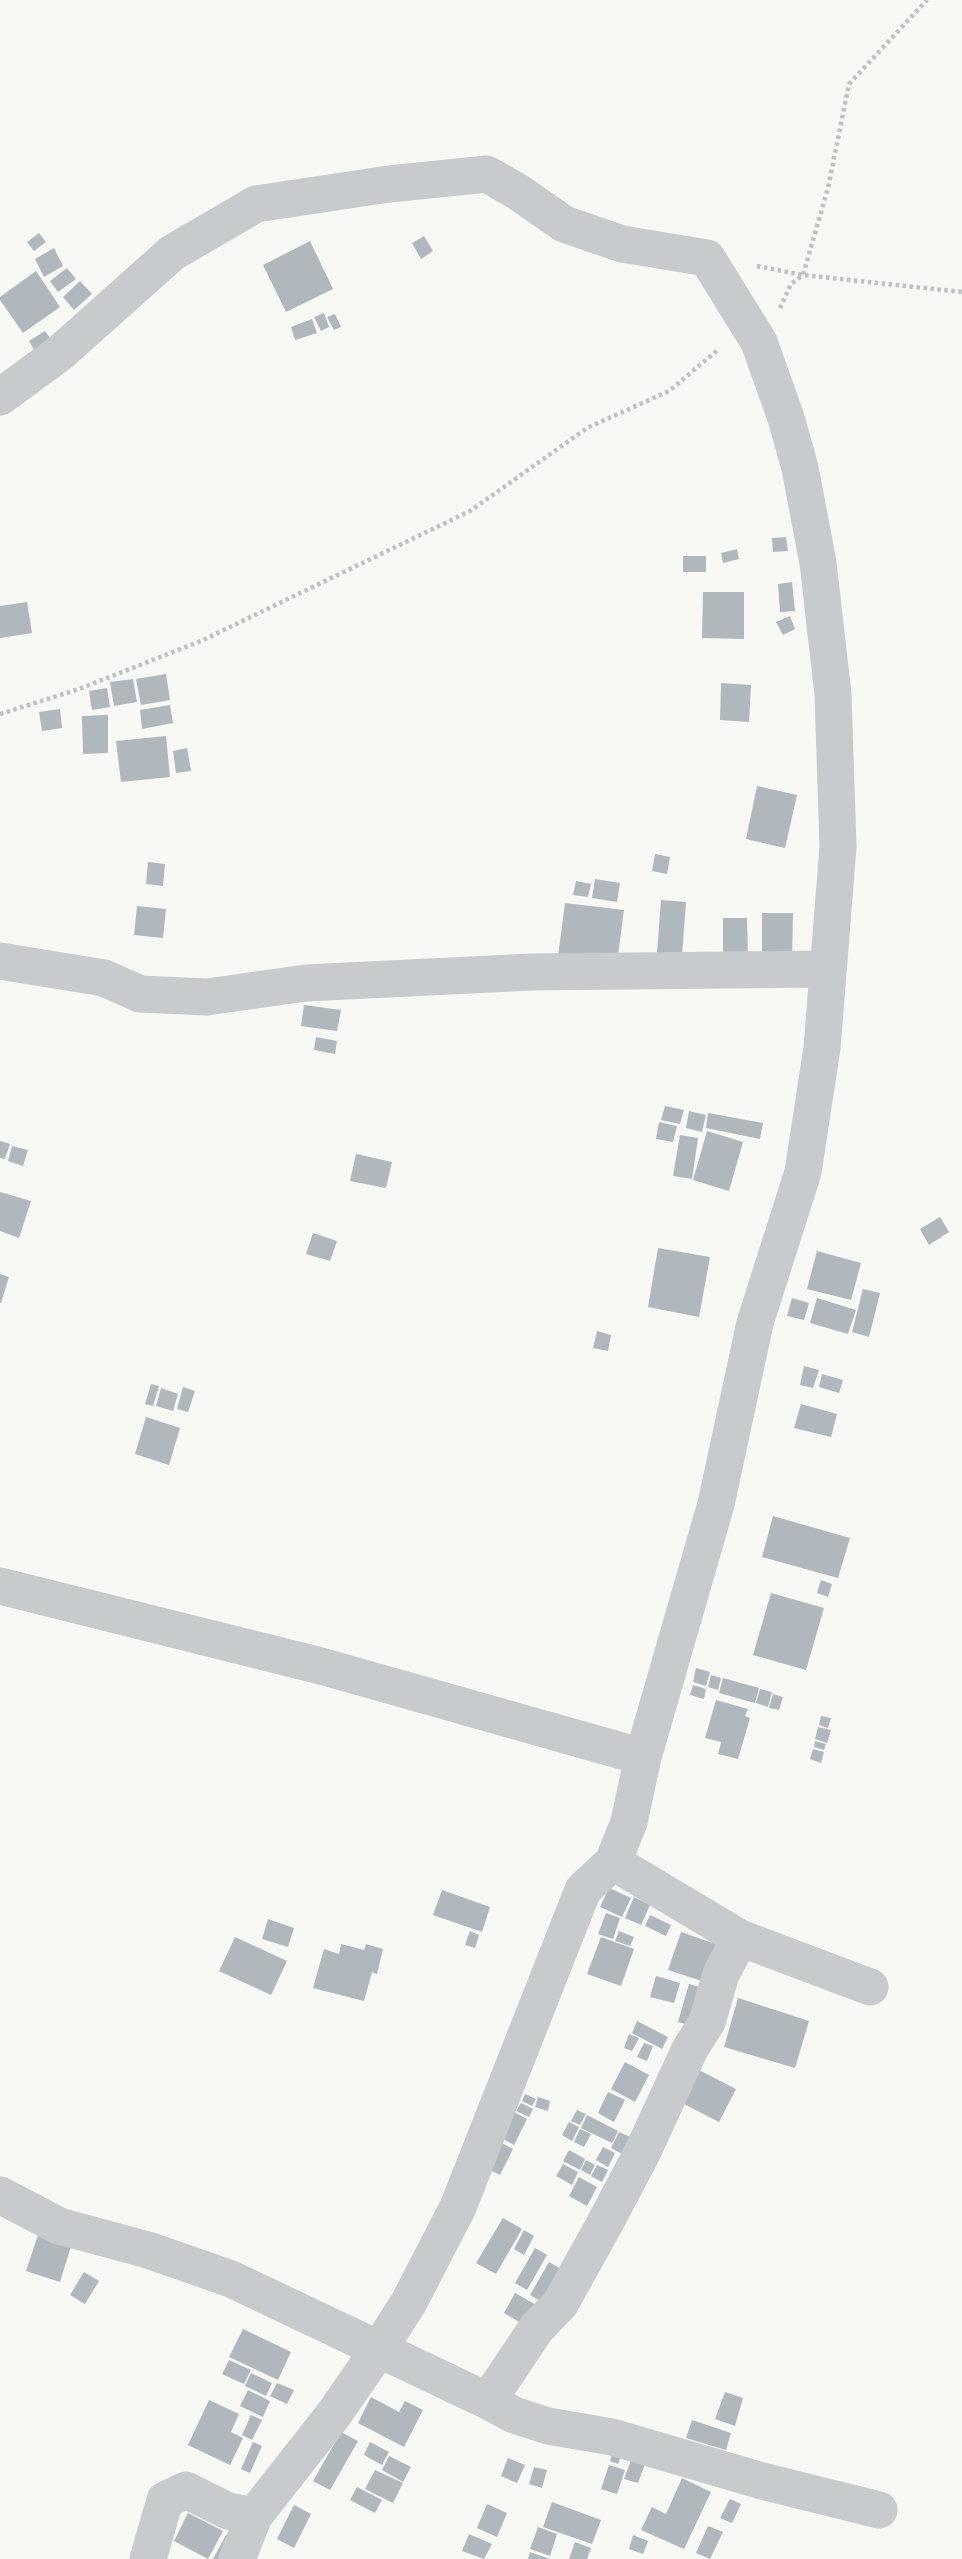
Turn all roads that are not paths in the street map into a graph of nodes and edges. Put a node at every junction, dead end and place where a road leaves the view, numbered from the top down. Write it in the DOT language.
graph roads {
  1 [pos="0,397"];
  2 [pos="0,961"];
  3 [pos="828,969"];
  4 [pos="0,1586"];
  5 [pos="643,1758"];
  6 [pos="613,1863"];
  7 [pos="740,1938"];
  8 [pos="870,1987"];
  9 [pos="0,2196"];
  10 [pos="379,2349"];
  11 [pos="488,2401"];
  12 [pos="879,2510"];
  13 [pos="254,2516"];
  14 [pos="148,2559"];
  15 [pos="237,2559"];
  1 -- 3 [label="street"];
  2 -- 3 [label="street"];
  3 -- 5 [label="street"];
  4 -- 5 [label="street"];
  5 -- 6 [label="street"];
  6 -- 7 [label="street"];
  6 -- 10 [label="street"];
  7 -- 8 [label="street"];
  7 -- 11 [label="street"];
  9 -- 10 [label="street"];
  10 -- 11 [label="street"];
  10 -- 13 [label="street"];
  11 -- 12 [label="street"];
  13 -- 14 [label="street"];
  13 -- 15 [label="street"];
}
